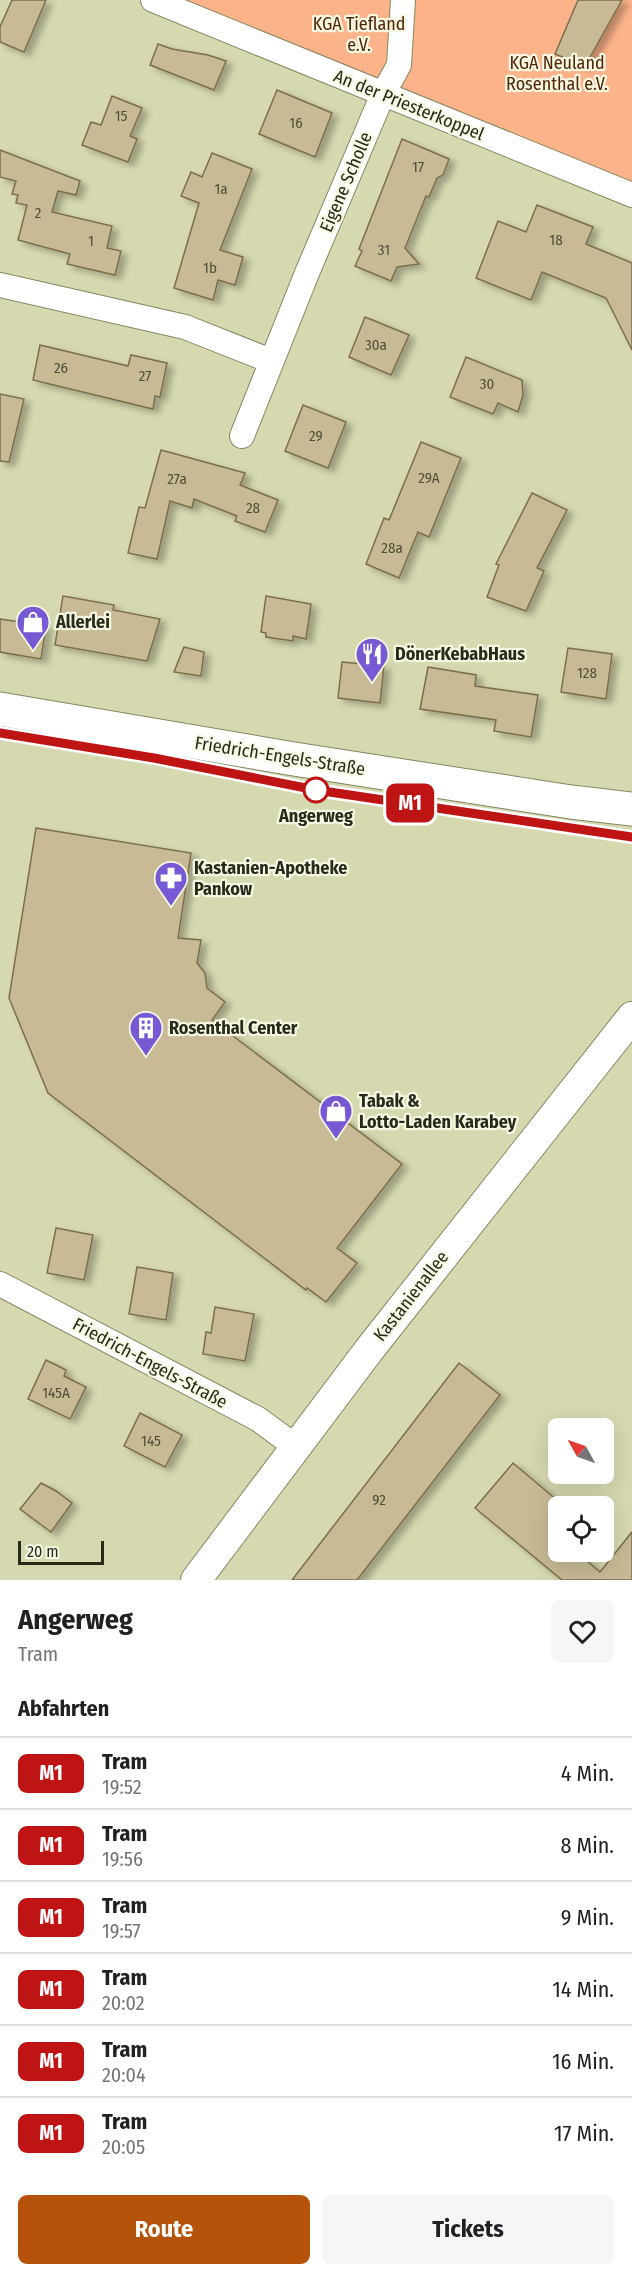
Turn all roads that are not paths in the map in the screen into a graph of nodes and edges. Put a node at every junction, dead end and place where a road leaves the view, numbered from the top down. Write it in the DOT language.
graph roads {
  1 [pos="153,0"];
  2 [pos="403,0"];
  3 [pos="383,94"];
  4 [pos="632,195"];
  5 [pos="0,285"];
  6 [pos="271,361"];
  7 [pos="242,436"];
  8 [pos="0,710"];
  9 [pos="632,809"];
  10 [pos="632,1017"];
  11 [pos="0,1284"];
  12 [pos="297,1447"];
  13 [pos="195,1580"];
  1 -- 3 [label="street, An der Priesterkoppel"];
  2 -- 3 [label="street, Eigene Scholle"];
  3 -- 4 [label="street, An der Priesterkoppel"];
  3 -- 6 [label="street, Eigene Scholle"];
  5 -- 6 [label="street"];
  6 -- 7 [label="street, Eigene Scholle"];
  8 -- 9 [label="main road, Friedrich-Engels-Straße"];
  10 -- 12 [label="street, Kastanienallee"];
  11 -- 12 [label="street, Friedrich-Engels-Straße"];
  12 -- 13 [label="street, Kastanienallee"];
}
